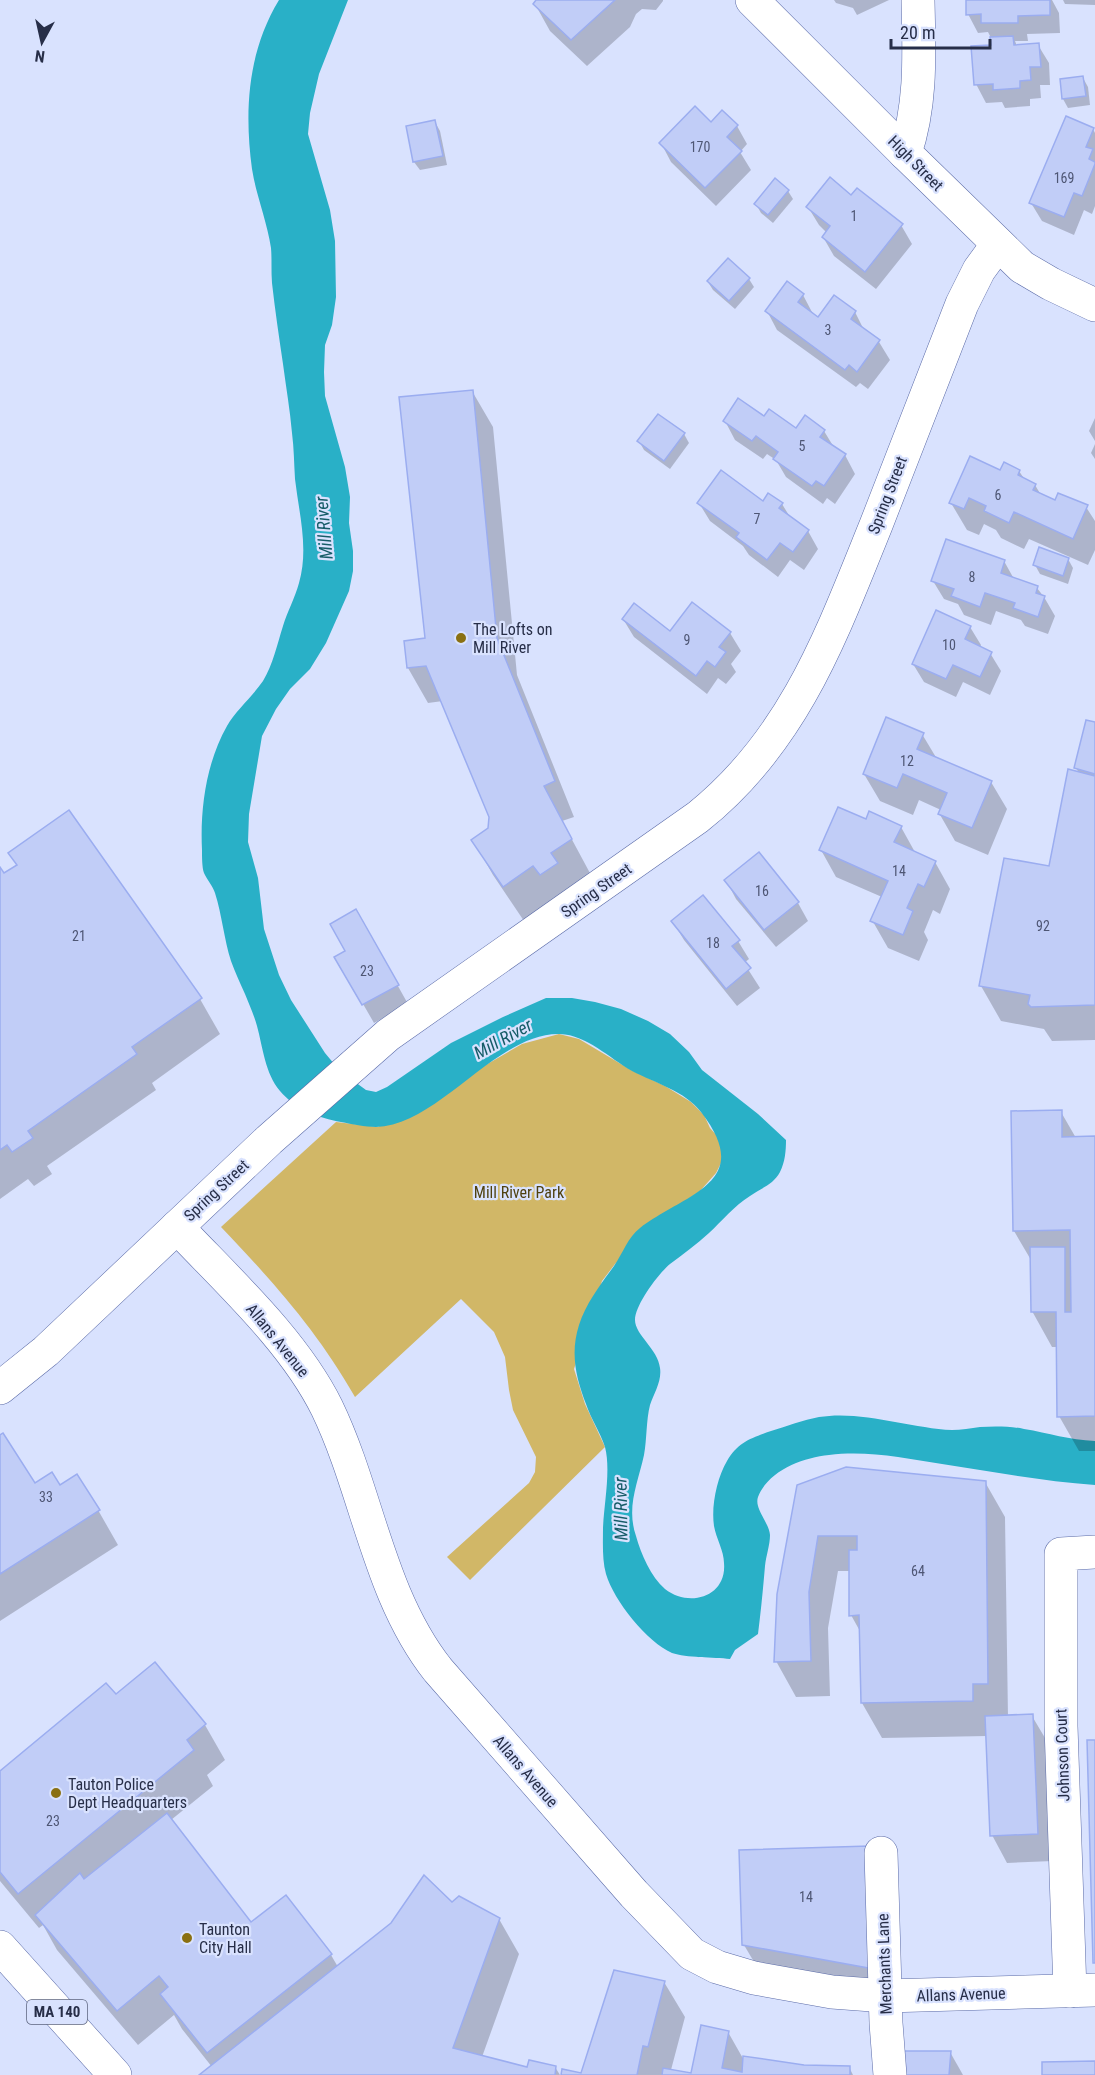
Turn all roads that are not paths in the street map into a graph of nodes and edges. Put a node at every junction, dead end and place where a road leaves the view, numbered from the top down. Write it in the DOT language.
graph roads {
  1 [pos="752,0"];
  2 [pos="918,0"];
  3 [pos="905,153"];
  4 [pos="998,244"];
  5 [pos="1095,305"];
  6 [pos="177,1227"];
  7 [pos="0,1388"];
  8 [pos="1095,1552"];
  9 [pos="881,1854"];
  10 [pos="0,1947"];
  11 [pos="0,1966"];
  12 [pos="32,1983"];
  13 [pos="1083,1990"];
  14 [pos="886,1996"];
  15 [pos="115,2075"];
  16 [pos="890,2075"];
  1 -- 3 [label="main road, High Street"];
  2 -- 3 [label="main road"];
  3 -- 4 [label="main road, High Street"];
  4 -- 5 [label="main road, High Street"];
  4 -- 6 [label="main road, Spring Street"];
  6 -- 7 [label="main road, Spring Street"];
  6 -- 14 [label="main road, Allans Avenue"];
  8 -- 13 [label="main road, Johnson Court"];
  9 -- 14 [label="main road, Merchants Lane"];
  10 -- 12 [label="main road, MA 140"];
  11 -- 12 [label="main road"];
  12 -- 15 [label="main road, MA 140"];
  13 -- 14 [label="main road, Allans Avenue"];
  14 -- 16 [label="main road, Merchants Lane"];
}
